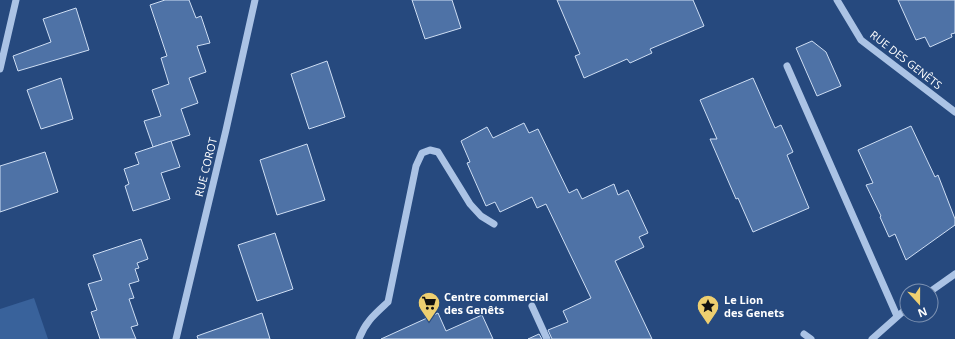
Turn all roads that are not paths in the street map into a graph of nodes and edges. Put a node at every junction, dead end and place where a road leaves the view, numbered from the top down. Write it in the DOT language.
graph roads {
  1 [pos="16,0"];
  2 [pos="255,0"];
  3 [pos="837,0"];
  4 [pos="787,66"];
  5 [pos="0,69"];
  6 [pos="955,112"];
  7 [pos="494,224"];
  8 [pos="955,274"];
  9 [pos="939,285"];
  10 [pos="532,306"];
  11 [pos="897,316"];
  12 [pos="804,334"];
  13 [pos="176,339"];
  14 [pos="359,339"];
  15 [pos="547,339"];
  16 [pos="811,339"];
  17 [pos="872,339"];
  1 -- 5 [label="street"];
  2 -- 13 [label="street, RUE COROT"];
  3 -- 6 [label="street, RUE DES GENÊTS"];
  4 -- 11 [label="street"];
  7 -- 14 [label="street"];
  8 -- 9 [label="street"];
  10 -- 15 [label="street"];
  11 -- 17 [label="street"];
  12 -- 16 [label="street"];
}
